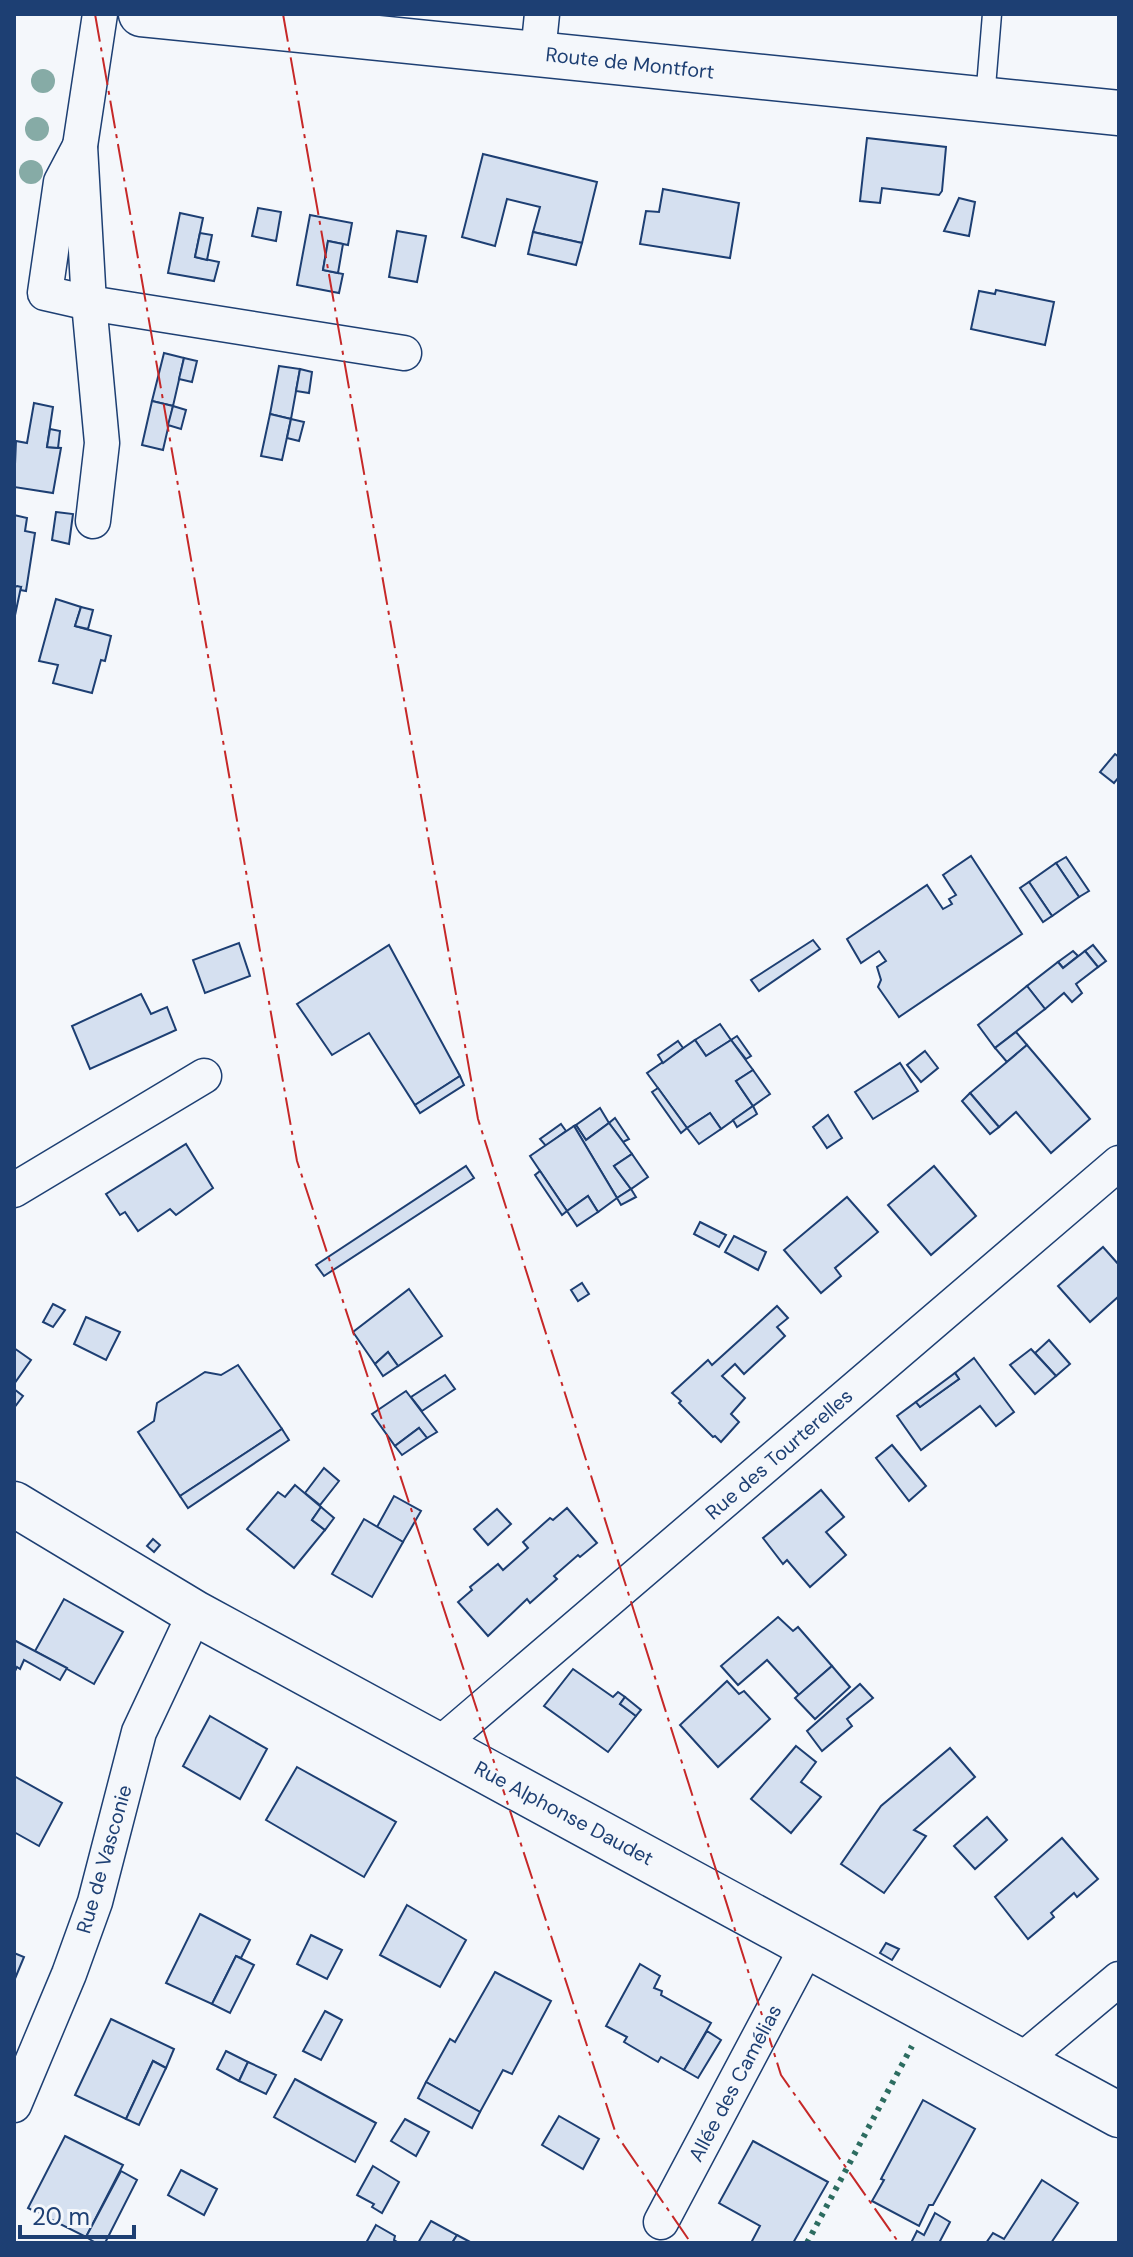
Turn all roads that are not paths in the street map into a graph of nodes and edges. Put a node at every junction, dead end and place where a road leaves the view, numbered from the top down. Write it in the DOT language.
graph roads {
  1 [pos="100,14"];
  2 [pos="141,14"];
  3 [pos="992,14"];
  4 [pos="540,34"];
  5 [pos="985,99"];
  6 [pos="1119,113"];
  7 [pos="89,303"];
  8 [pos="404,353"];
  9 [pos="93,521"];
  10 [pos="204,1076"];
  11 [pos="1119,1163"];
  12 [pos="14,1190"];
  13 [pos="14,1504"];
  14 [pos="195,1613"];
  15 [pos="439,1745"];
  16 [pos="808,1945"];
  17 [pos="1119,1979"];
  18 [pos="1021,2061"];
  19 [pos="14,2105"];
  20 [pos="1119,2115"];
  21 [pos="661,2222"];
  1 -- 7 [label="street"];
  2 -- 4 [label="street, Route de Montfort"];
  3 -- 5 [label="lane"];
  4 -- 5 [label="street, Route de Montfort"];
  5 -- 6 [label="street, Route de Montfort"];
  7 -- 8 [label="street"];
  7 -- 9 [label="street"];
  10 -- 12 [label="street"];
  11 -- 15 [label="street, Rue des Tourterelles"];
  13 -- 14 [label="street, Rue Alphonse Daudet"];
  14 -- 15 [label="street, Rue Alphonse Daudet"];
  14 -- 19 [label="street, Rue de Vasconie"];
  15 -- 16 [label="street, Rue Alphonse Daudet"];
  16 -- 18 [label="street, Rue Alphonse Daudet"];
  16 -- 21 [label="street, Allée des Camélias"];
  17 -- 18 [label="street"];
  18 -- 20 [label="street, Rue Alphonse Daudet"];
}
